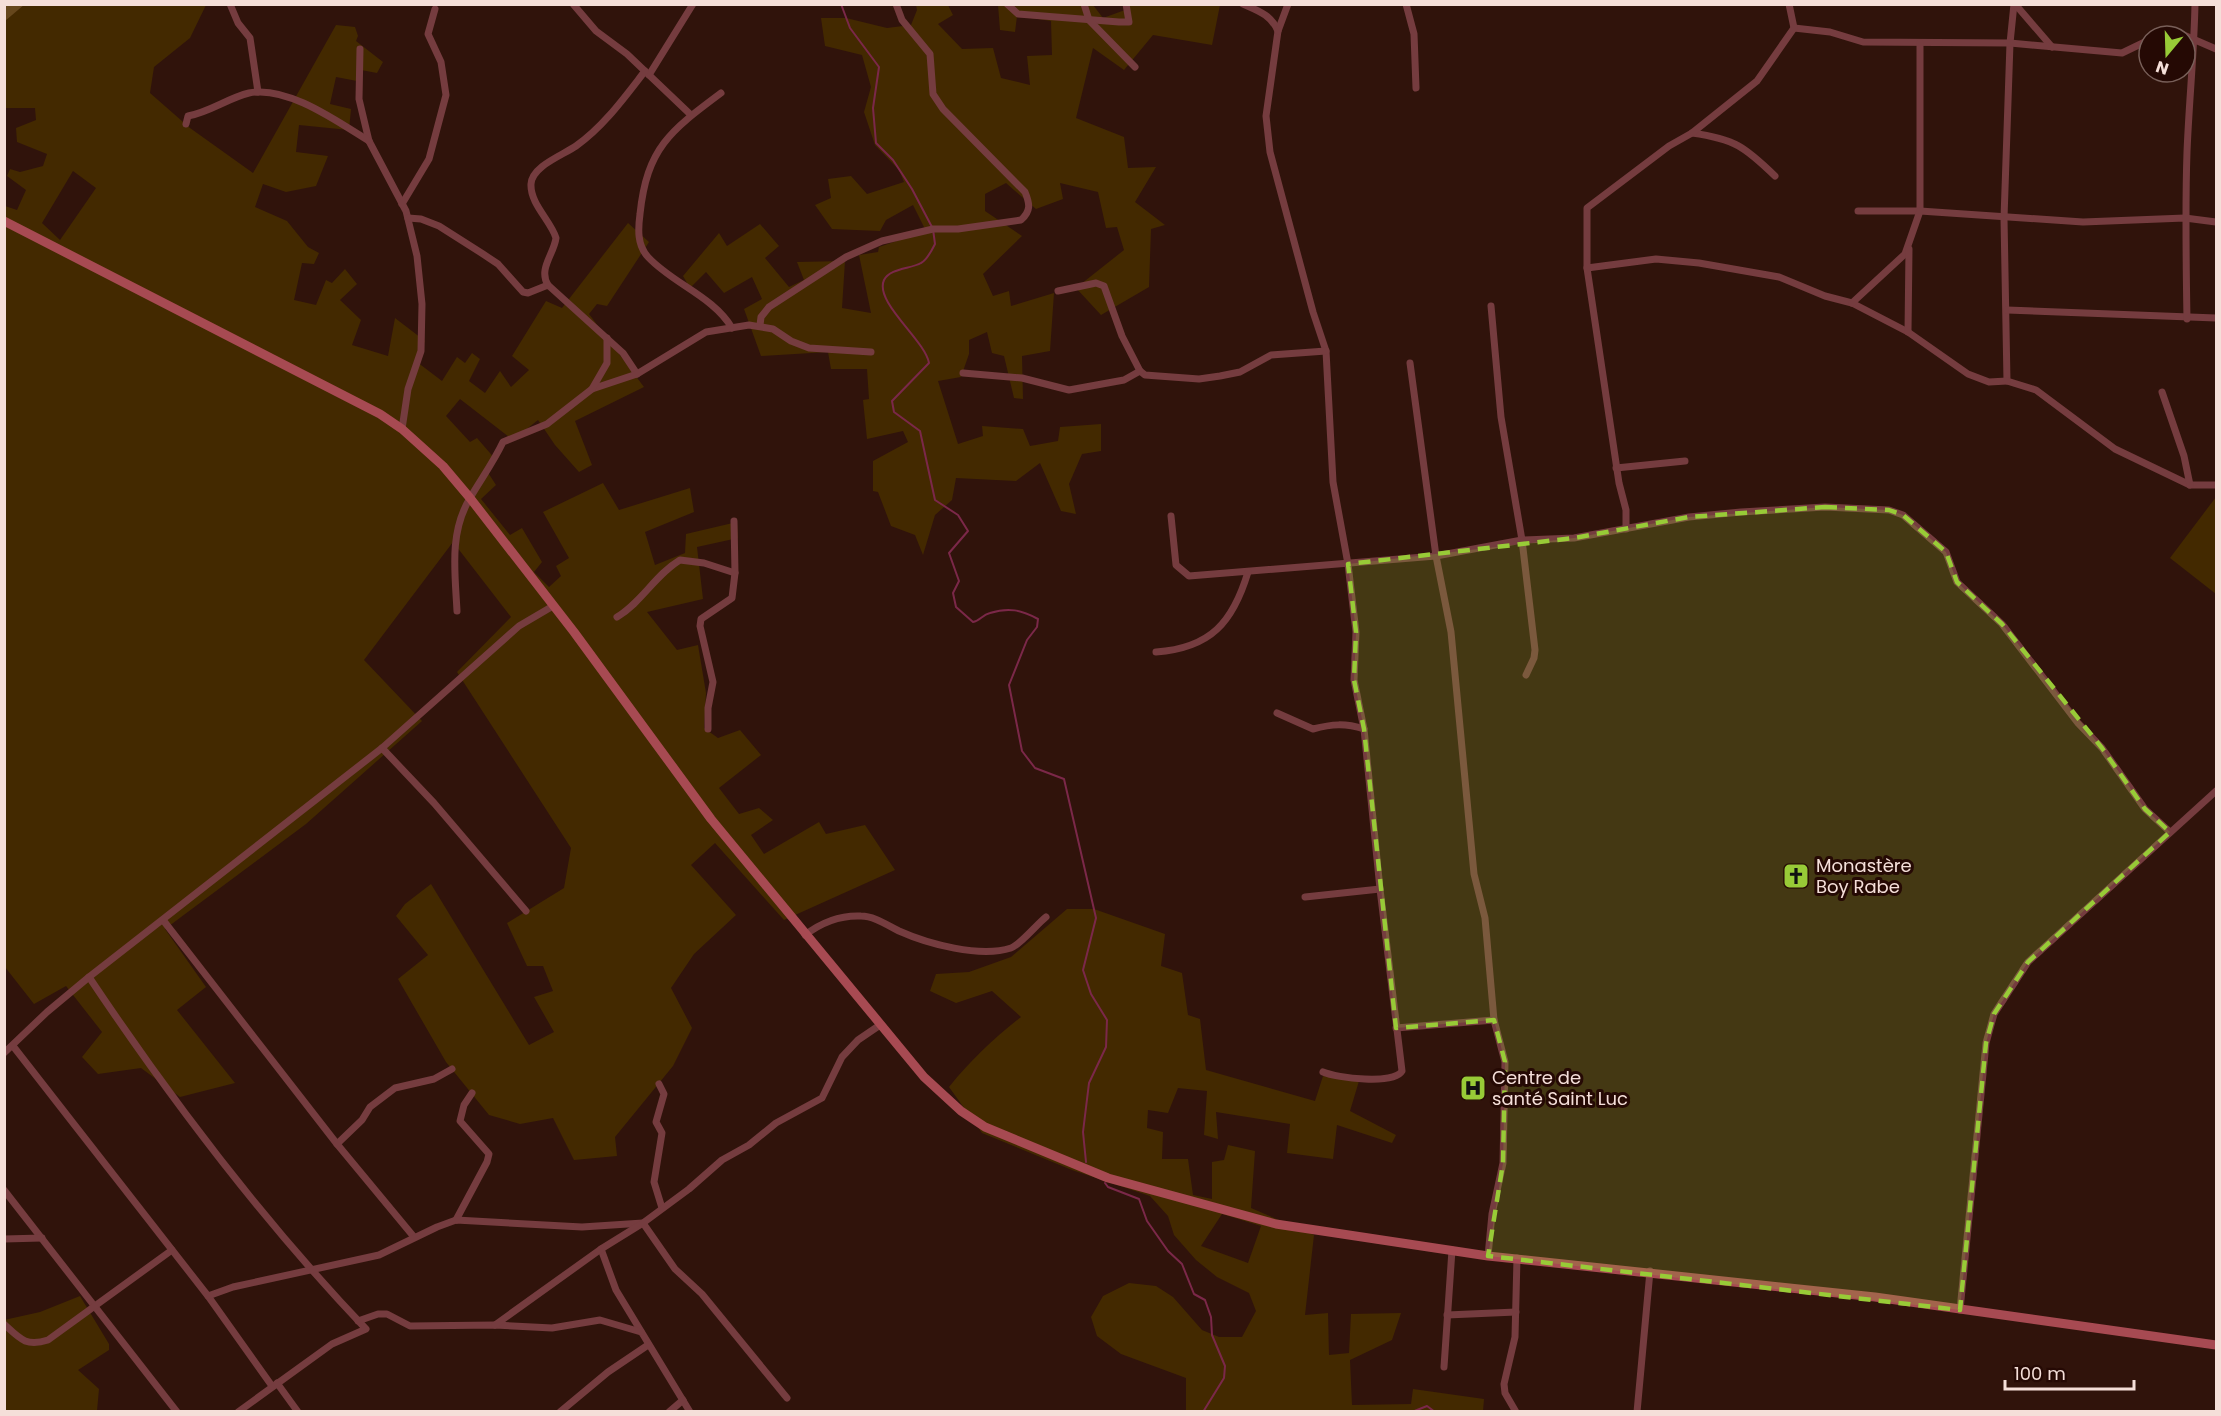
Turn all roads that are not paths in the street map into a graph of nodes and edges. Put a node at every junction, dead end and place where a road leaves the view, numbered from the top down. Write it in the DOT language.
graph roads {
  1 [pos="230,4"];
  2 [pos="573,4"];
  3 [pos="693,4"];
  4 [pos="896,4"];
  5 [pos="1007,4"];
  6 [pos="1084,4"];
  7 [pos="1126,4"];
  8 [pos="1244,4"];
  9 [pos="1288,4"];
  10 [pos="1406,4"];
  11 [pos="1790,4"];
  12 [pos="2014,4"];
  13 [pos="2195,4"];
  14 [pos="435,9"];
  15 [pos="1089,20"];
  16 [pos="2194,24"];
  17 [pos="1794,28"];
  18 [pos="1278,31"];
  19 [pos="2197,41"];
  20 [pos="1920,42"];
  21 [pos="2010,43"];
  22 [pos="2137,46"];
  23 [pos="2052,47"];
  24 [pos="360,49"];
  25 [pos="2217,49"];
  26 [pos="1135,68"];
  27 [pos="647,73"];
  28 [pos="2192,84"];
  29 [pos="1416,88"];
  30 [pos="258,92"];
  31 [pos="721,93"];
  32 [pos="691,115"];
  33 [pos="186,124"];
  34 [pos="1692,133"];
  35 [pos="369,141"];
  36 [pos="1775,176"];
  37 [pos="402,204"];
  38 [pos="1858,211"];
  39 [pos="1920,211"];
  40 [pos="408,218"];
  41 [pos="2004,218"];
  42 [pos="2185,218"];
  43 [pos="4,220"];
  44 [pos="2217,222"];
  45 [pos="1909,246"];
  46 [pos="1587,268"];
  47 [pos="548,285"];
  48 [pos="1058,291"];
  49 [pos="1852,303"];
  50 [pos="1491,306"];
  51 [pos="2007,310"];
  52 [pos="2217,318"];
  53 [pos="2187,319"];
  54 [pos="760,325"];
  55 [pos="732,328"];
  56 [pos="1908,332"];
  57 [pos="607,338"];
  58 [pos="1326,351"];
  59 [pos="871,352"];
  60 [pos="1410,363"];
  61 [pos="1140,371"];
  62 [pos="963,373"];
  63 [pos="637,374"];
  64 [pos="2007,381"];
  65 [pos="592,389"];
  66 [pos="2162,392"];
  67 [pos="402,429"];
  68 [pos="1685,461"];
  69 [pos="1616,468"];
  70 [pos="2190,485"];
  71 [pos="2217,485"];
  72 [pos="470,498"];
  73 [pos="1171,516"];
  74 [pos="734,521"];
  75 [pos="1626,529"];
  76 [pos="1522,540"];
  77 [pos="1436,556"];
  78 [pos="1348,564"];
  79 [pos="1248,572"];
  80 [pos="735,573"];
  81 [pos="553,606"];
  82 [pos="457,611"];
  83 [pos="617,617"];
  84 [pos="1156,652"];
  85 [pos="1527,675"];
  86 [pos="1276,713"];
  87 [pos="708,729"];
  88 [pos="1364,729"];
  89 [pos="382,748"];
  90 [pos="2217,791"];
  91 [pos="2170,832"];
  92 [pos="1380,889"];
  93 [pos="1305,897"];
  94 [pos="526,911"];
  95 [pos="1046,917"];
  96 [pos="163,920"];
  97 [pos="806,935"];
  98 [pos="89,977"];
  99 [pos="1494,1020"];
  100 [pos="880,1025"];
  101 [pos="1396,1028"];
  102 [pos="13,1046"];
  103 [pos="4,1053"];
  104 [pos="452,1070"];
  105 [pos="1323,1072"];
  106 [pos="659,1084"];
  107 [pos="472,1093"];
  108 [pos="337,1144"];
  109 [pos="4,1190"];
  110 [pos="662,1208"];
  111 [pos="456,1221"];
  112 [pos="643,1223"];
  113 [pos="414,1237"];
  114 [pos="42,1238"];
  115 [pos="4,1239"];
  116 [pos="601,1249"];
  117 [pos="172,1250"];
  118 [pos="1452,1250"];
  119 [pos="1488,1256"];
  120 [pos="1517,1258"];
  121 [pos="310,1269"];
  122 [pos="1650,1271"];
  123 [pos="208,1296"];
  124 [pos="97,1306"];
  125 [pos="1960,1310"];
  126 [pos="1516,1312"];
  127 [pos="1447,1315"];
  128 [pos="358,1321"];
  129 [pos="4,1324"];
  130 [pos="495,1325"];
  131 [pos="641,1332"];
  132 [pos="648,1345"];
  133 [pos="2217,1345"];
  134 [pos="1444,1367"];
  135 [pos="274,1384"];
  136 [pos="787,1398"];
  137 [pos="684,1400"];
  138 [pos="177,1412"];
  139 [pos="238,1412"];
  140 [pos="298,1412"];
  141 [pos="560,1412"];
  142 [pos="669,1412"];
  143 [pos="690,1412"];
  144 [pos="1516,1412"];
  145 [pos="1637,1412"];
  1 -- 30 [label="street"];
  2 -- 27 [label="street"];
  3 -- 27 [label="street"];
  4 -- 54 [label="street"];
  5 -- 15 [label="street"];
  6 -- 15 [label="street"];
  7 -- 15 [label="street"];
  8 -- 18 [label="street"];
  9 -- 18 [label="street"];
  10 -- 29 [label="street"];
  11 -- 17 [label="street"];
  12 -- 21 [label="street"];
  12 -- 23 [label="street"];
  13 -- 16 [label="street"];
  14 -- 37 [label="street"];
  15 -- 26 [label="street"];
  17 -- 20 [label="street"];
  17 -- 34 [label="street"];
  18 -- 58 [label="street"];
  19 -- 25 [label="street"];
  20 -- 21 [label="street"];
  20 -- 39 [label="street"];
  21 -- 23 [label="street"];
  21 -- 41 [label="street"];
  22 -- 23 [label="street"];
  24 -- 35 [label="street"];
  27 -- 32 [label="street"];
  27 -- 47 [label="street"];
  28 -- 42 [label="street"];
  30 -- 33 [label="street"];
  30 -- 35 [label="street"];
  31 -- 32 [label="street"];
  32 -- 55 [label="street"];
  34 -- 36 [label="street"];
  34 -- 46 [label="street"];
  35 -- 37 [label="street"];
  37 -- 40 [label="street"];
  38 -- 39 [label="street"];
  39 -- 41 [label="street"];
  39 -- 45 [label="street"];
  40 -- 47 [label="street"];
  40 -- 67 [label="street"];
  41 -- 42 [label="street"];
  41 -- 51 [label="street"];
  42 -- 44 [label="street"];
  42 -- 53 [label="street"];
  43 -- 67 [label="main road"];
  45 -- 49 [label="street"];
  45 -- 56 [label="street"];
  46 -- 49 [label="street"];
  46 -- 69 [label="street"];
  47 -- 57 [label="street"];
  48 -- 61 [label="street"];
  49 -- 56 [label="street"];
  50 -- 76 [label="street"];
  51 -- 53 [label="street"];
  51 -- 64 [label="street"];
  52 -- 53 [label="street"];
  54 -- 55 [label="street"];
  54 -- 59 [label="street"];
  55 -- 63 [label="street"];
  56 -- 64 [label="street"];
  57 -- 63 [label="street"];
  57 -- 65 [label="street"];
  58 -- 61 [label="street"];
  58 -- 78 [label="street"];
  60 -- 77 [label="street"];
  61 -- 62 [label="street"];
  63 -- 65 [label="street"];
  64 -- 70 [label="street"];
  65 -- 72 [label="street"];
  66 -- 70 [label="street"];
  67 -- 72 [label="main road"];
  68 -- 69 [label="street"];
  69 -- 75 [label="street"];
  70 -- 71 [label="street"];
  72 -- 81 [label="main road"];
  72 -- 82 [label="street"];
  73 -- 79 [label="street"];
  74 -- 80 [label="street"];
  75 -- 76 [label="street"];
  75 -- 91 [label="street"];
  76 -- 77 [label="street"];
  76 -- 85 [label="street"];
  77 -- 78 [label="street"];
  77 -- 99 [label="street"];
  78 -- 79 [label="street"];
  78 -- 88 [label="street"];
  79 -- 84 [label="street"];
  80 -- 83 [label="street"];
  80 -- 87 [label="street"];
  81 -- 89 [label="street"];
  81 -- 97 [label="main road"];
  86 -- 88 [label="street"];
  88 -- 92 [label="street"];
  89 -- 94 [label="street"];
  89 -- 96 [label="street"];
  90 -- 91 [label="street"];
  91 -- 125 [label="street"];
  92 -- 93 [label="street"];
  92 -- 101 [label="street"];
  95 -- 97 [label="street"];
  96 -- 98 [label="street"];
  96 -- 108 [label="street"];
  97 -- 100 [label="main road"];
  98 -- 102 [label="street"];
  98 -- 121 [label="street"];
  99 -- 101 [label="street"];
  99 -- 119 [label="street"];
  100 -- 110 [label="street"];
  100 -- 118 [label="main road"];
  101 -- 105 [label="street"];
  102 -- 103 [label="street"];
  102 -- 117 [label="street"];
  104 -- 108 [label="street"];
  106 -- 110 [label="street"];
  107 -- 111 [label="street"];
  108 -- 113 [label="street"];
  109 -- 114 [label="street"];
  110 -- 112 [label="street"];
  111 -- 112 [label="street"];
  111 -- 113 [label="street"];
  112 -- 116 [label="street"];
  112 -- 136 [label="street"];
  113 -- 121 [label="street"];
  114 -- 115 [label="street"];
  114 -- 124 [label="street"];
  116 -- 130 [label="street"];
  116 -- 131 [label="street"];
  117 -- 123 [label="street"];
  117 -- 124 [label="street"];
  118 -- 119 [label="main road"];
  118 -- 127 [label="street"];
  119 -- 120 [label="main road"];
  120 -- 122 [label="main road"];
  120 -- 126 [label="street"];
  121 -- 123 [label="street"];
  121 -- 128 [label="street"];
  122 -- 125 [label="main road"];
  122 -- 145 [label="street"];
  123 -- 135 [label="street"];
  124 -- 129 [label="street"];
  124 -- 138 [label="street"];
  125 -- 133 [label="main road"];
  126 -- 127 [label="street"];
  126 -- 144 [label="street"];
  127 -- 134 [label="street"];
  128 -- 130 [label="street"];
  128 -- 135 [label="street"];
  130 -- 131 [label="street"];
  131 -- 132 [label="street"];
  132 -- 137 [label="street"];
  132 -- 141 [label="street"];
  135 -- 139 [label="street"];
  135 -- 140 [label="street"];
  137 -- 142 [label="street"];
  137 -- 143 [label="street"];
}
